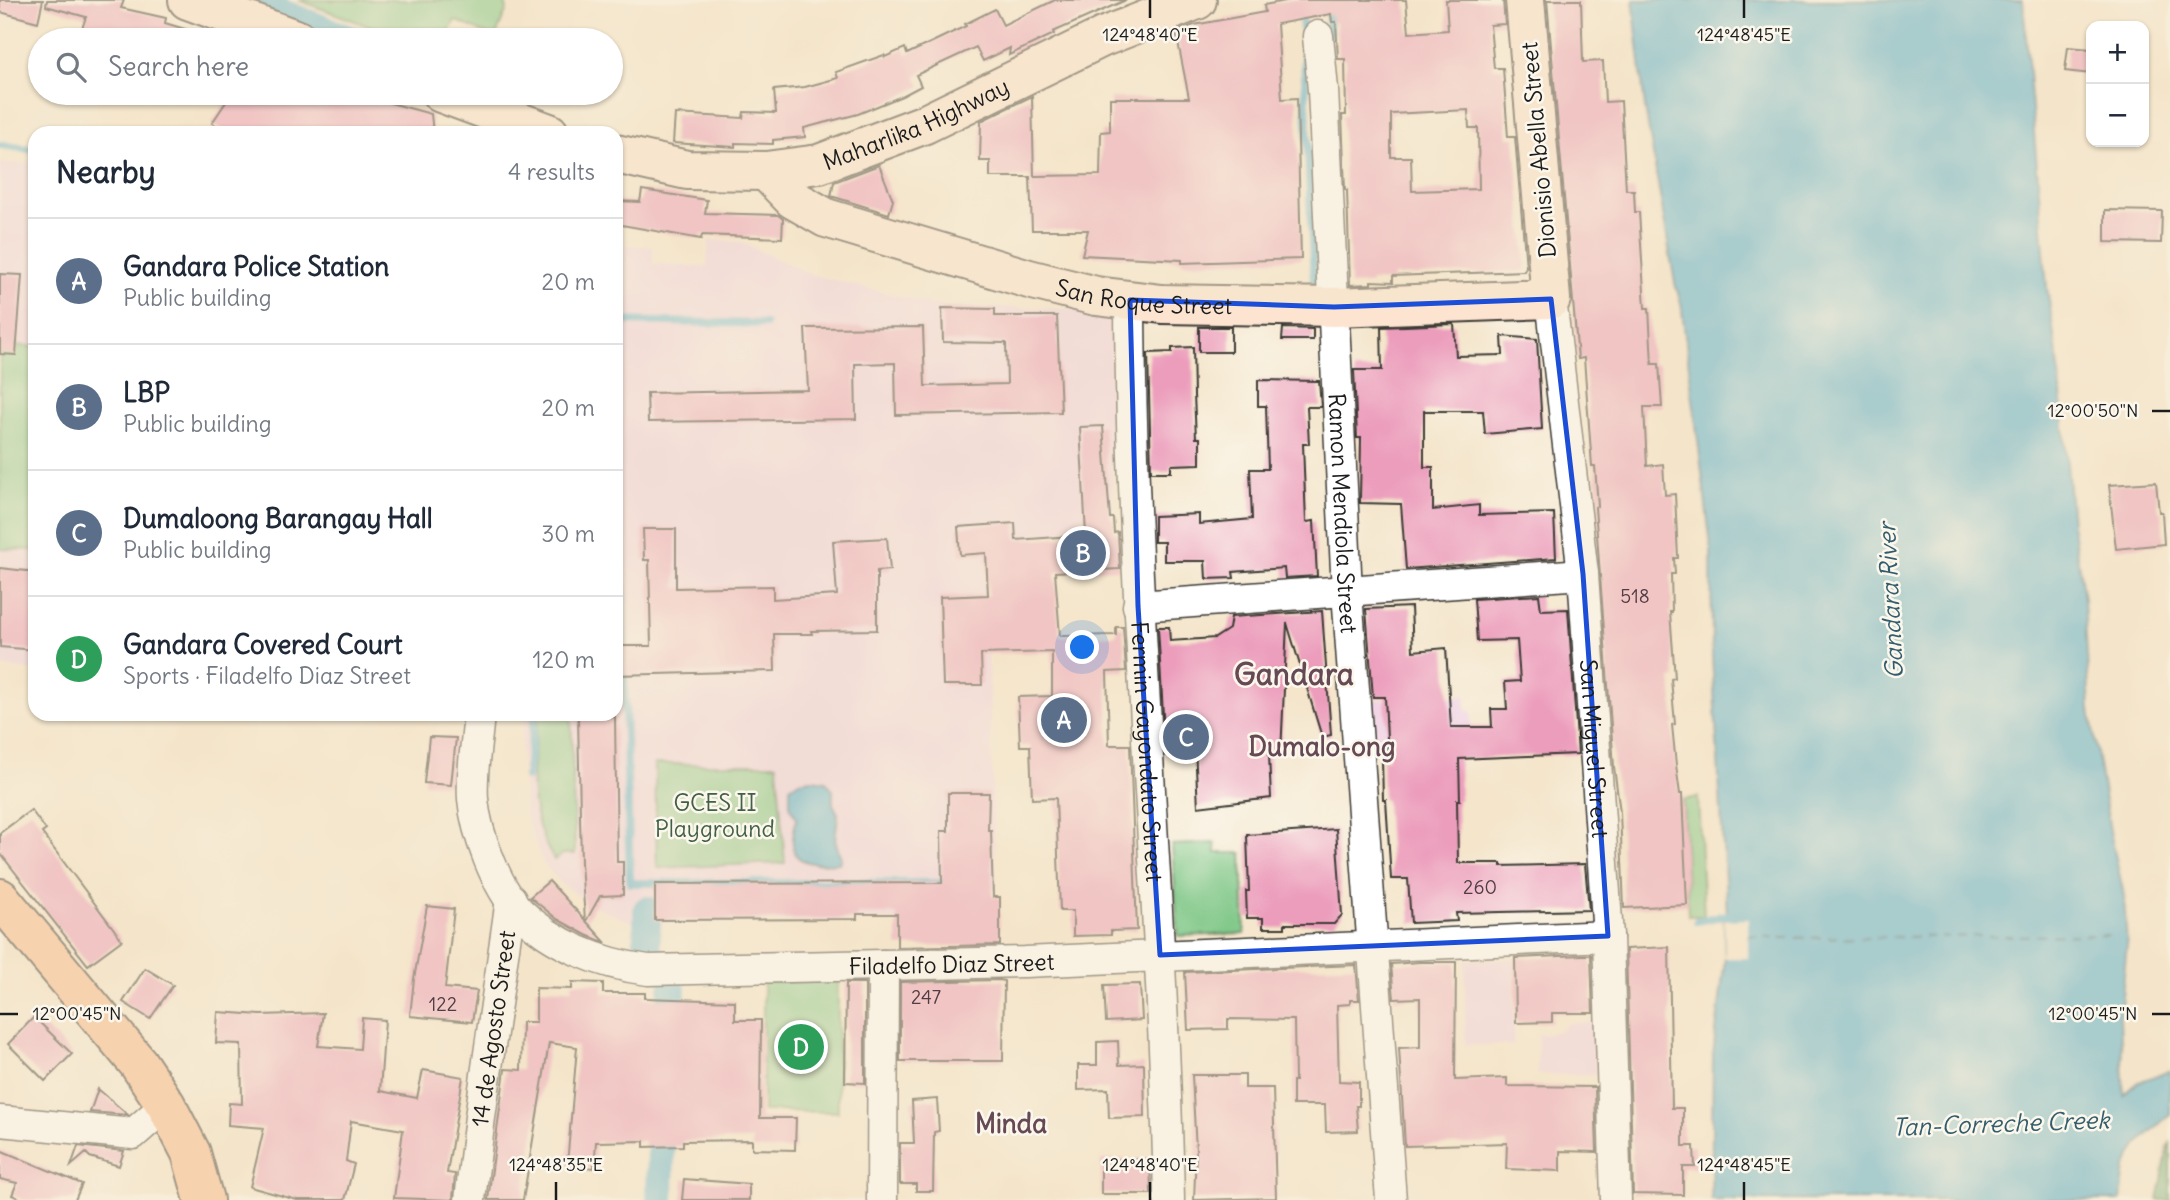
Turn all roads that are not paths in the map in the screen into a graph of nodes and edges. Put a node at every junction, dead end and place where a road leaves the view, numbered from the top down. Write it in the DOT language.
graph roads {
  1 [pos="188,0"];
  2 [pos="1197,0"];
  3 [pos="1525,0"];
  4 [pos="265,28"];
  5 [pos="1318,36"];
  6 [pos="464,105"];
  7 [pos="496,122"];
  8 [pos="515,126"];
  9 [pos="623,156"];
  10 [pos="766,171"];
  11 [pos="1551,299"];
  12 [pos="1130,300"];
  13 [pos="1334,307"];
  14 [pos="1583,574"];
  15 [pos="1347,592"];
  16 [pos="1138,606"];
  17 [pos="479,721"];
  18 [pos="0,898"];
  19 [pos="511,899"];
  20 [pos="1608,936"];
  21 [pos="1373,945"];
  22 [pos="1160,955"];
  23 [pos="883,965"];
  24 [pos="166,1105"];
  25 [pos="0,1121"];
  26 [pos="204,1200"];
  27 [pos="470,1200"];
  28 [pos="882,1200"];
  29 [pos="1169,1200"];
  30 [pos="1391,1200"];
  31 [pos="1616,1200"];
  1 -- 4 [label="main road"];
  2 -- 10 [label="main road, Maharlika Highway"];
  3 -- 11 [label="main road, Dionisio Abella Street"];
  5 -- 13 [label="street, Ramon Mendiola Street"];
  6 -- 7 [label="main road"];
  7 -- 8 [label="main road"];
  9 -- 10 [label="main road, Maharlika Highway"];
  10 -- 12 [label="main road, San Roque Street"];
  11 -- 13 [label="main road, San Roque Street"];
  11 -- 14 [label="street, San Miguel Street"];
  12 -- 13 [label="main road, San Roque Street"];
  12 -- 16 [label="street, Fermin Gayondato Street"];
  13 -- 15 [label="street, Ramon Mendiola Street"];
  14 -- 15 [label="street"];
  14 -- 20 [label="street, San Miguel Street"];
  15 -- 16 [label="street"];
  15 -- 21 [label="street, Ramon Mendiola Street"];
  16 -- 22 [label="street, Fermin Gayondato Street"];
  17 -- 19 [label="street, Filadelfo Diaz Street"];
  18 -- 24 [label="highway"];
  19 -- 23 [label="street, Filadelfo Diaz Street"];
  19 -- 27 [label="street, 14 de Agosto Street"];
  20 -- 21 [label="street, Filadelfo Diaz Street"];
  20 -- 31 [label="street, San Miguel Street"];
  21 -- 22 [label="street, Filadelfo Diaz Street"];
  21 -- 30 [label="street, Ramon Mendiola Street"];
  22 -- 23 [label="street, Filadelfo Diaz Street"];
  22 -- 29 [label="street, Fermin Gayondato Street"];
  23 -- 28 [label="street"];
  24 -- 25 [label="street"];
  24 -- 26 [label="highway"];
}
